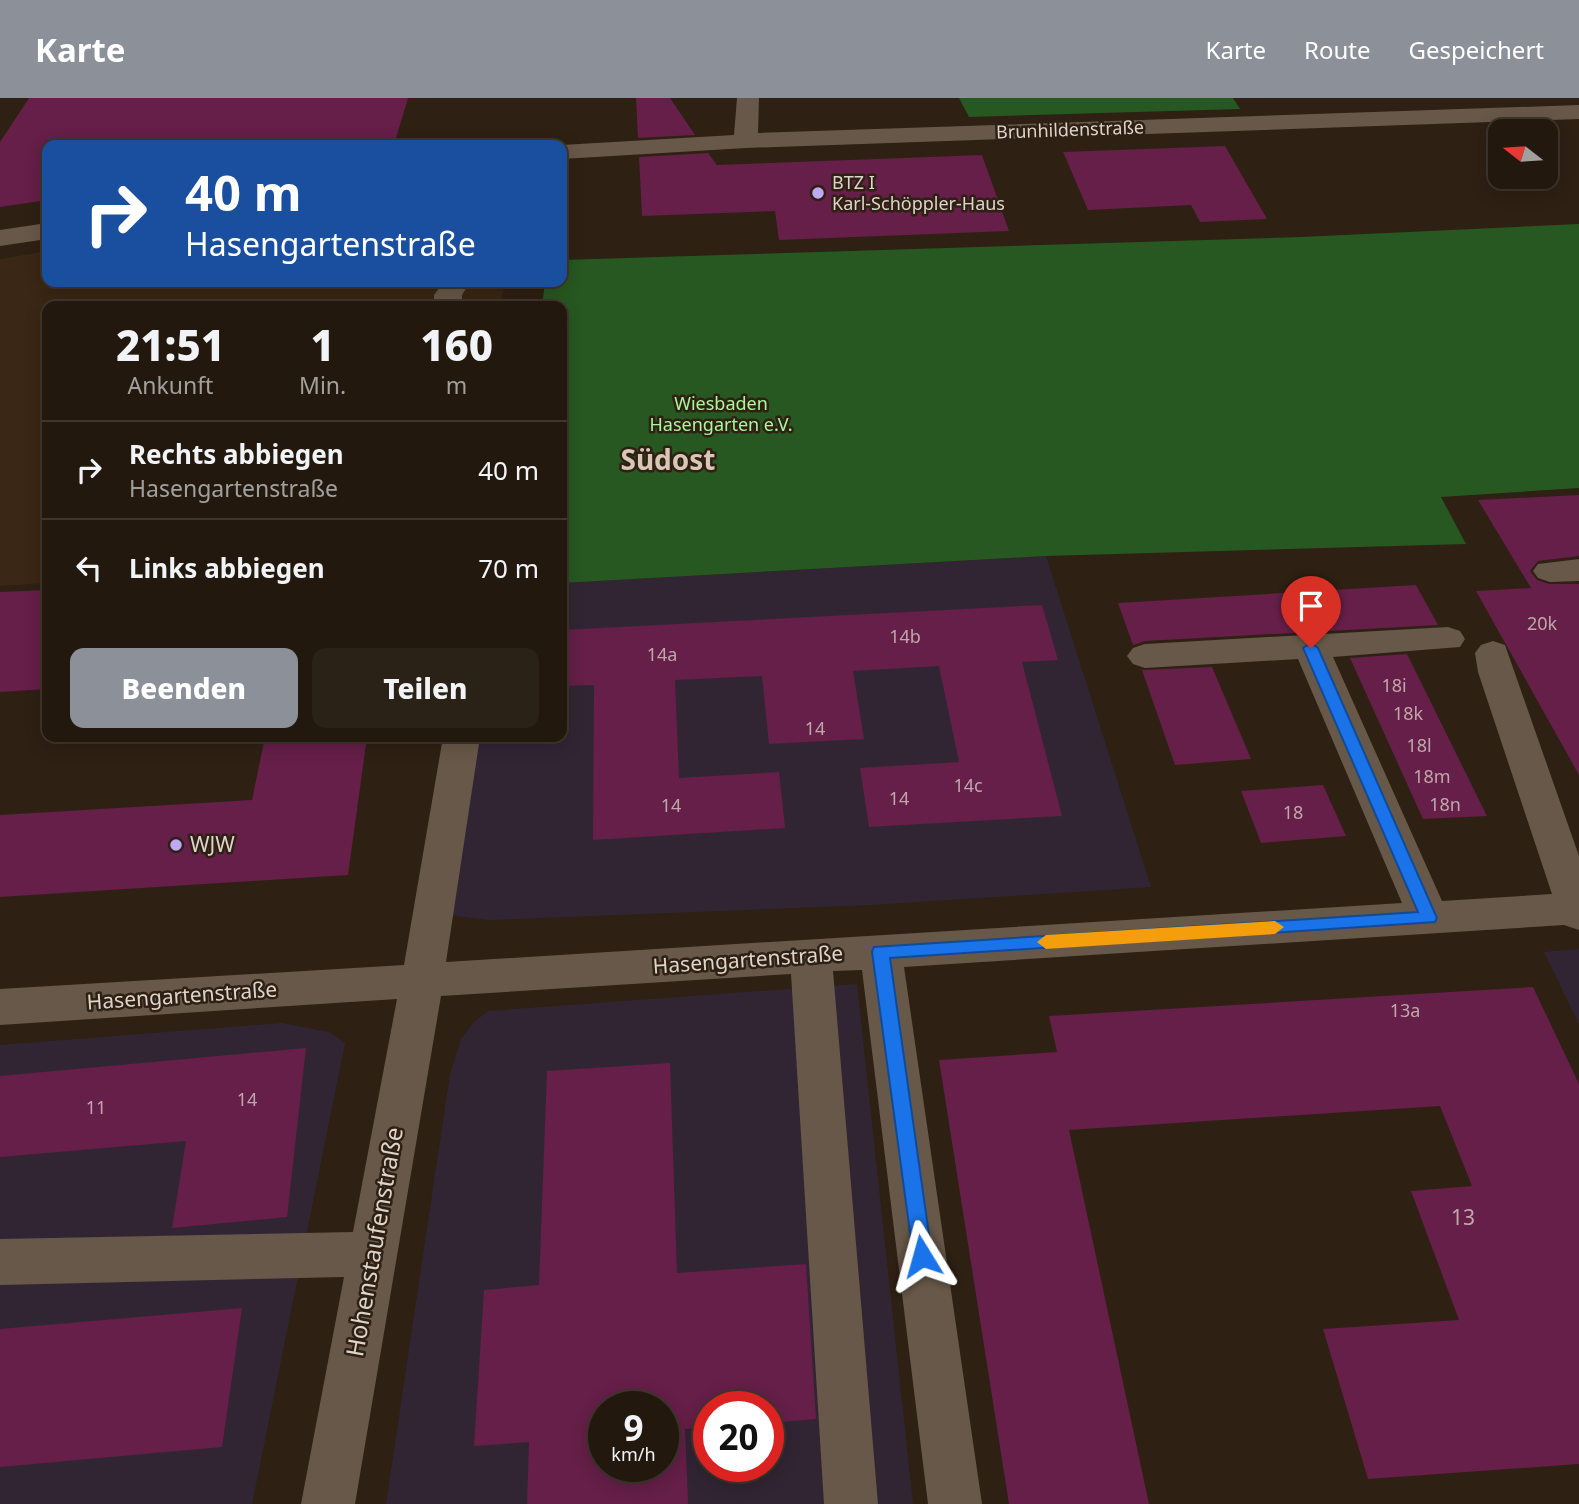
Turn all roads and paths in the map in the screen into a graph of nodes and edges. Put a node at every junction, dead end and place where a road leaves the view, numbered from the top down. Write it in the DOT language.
graph roads {
  1 [pos="748,98"];
  2 [pos="1579,112"];
  3 [pos="746,141"];
  4 [pos="567,152"];
  5 [pos="42,231"];
  6 [pos="0,238"];
  7 [pos="1448,639"];
  8 [pos="1311,648"];
  9 [pos="1493,653"];
  10 [pos="1145,656"];
  11 [pos="460,742"];
  12 [pos="1578,910"];
  13 [pos="1429,918"];
  14 [pos="881,952"];
  15 [pos="811,956"];
  16 [pos="422,981"];
  17 [pos="0,1007"];
  18 [pos="372,1254"];
  19 [pos="0,1262"];
  20 [pos="328,1504"];
  21 [pos="851,1504"];
  22 [pos="955,1504"];
  1 -- 3 [label="street"];
  2 -- 3 [label="street, Brunhildenstraße"];
  3 -- 4 [label="street, Brunhildenstraße"];
  5 -- 6 [label="street"];
  7 -- 8 [label="street"];
  8 -- 10 [label="street"];
  8 -- 13 [label="street"];
  9 -- 12 [label="street"];
  11 -- 16 [label="street, Hohenstaufenstraße"];
  12 -- 13 [label="street, Hasengartenstraße"];
  13 -- 14 [label="street, Hasengartenstraße"];
  14 -- 15 [label="street, Hasengartenstraße"];
  14 -- 22 [label="street"];
  15 -- 16 [label="street, Hasengartenstraße"];
  15 -- 21 [label="street"];
  16 -- 17 [label="street, Hasengartenstraße"];
  16 -- 18 [label="street, Hohenstaufenstraße"];
  18 -- 19 [label="street"];
  18 -- 20 [label="street, Hohenstaufenstraße"];
}
